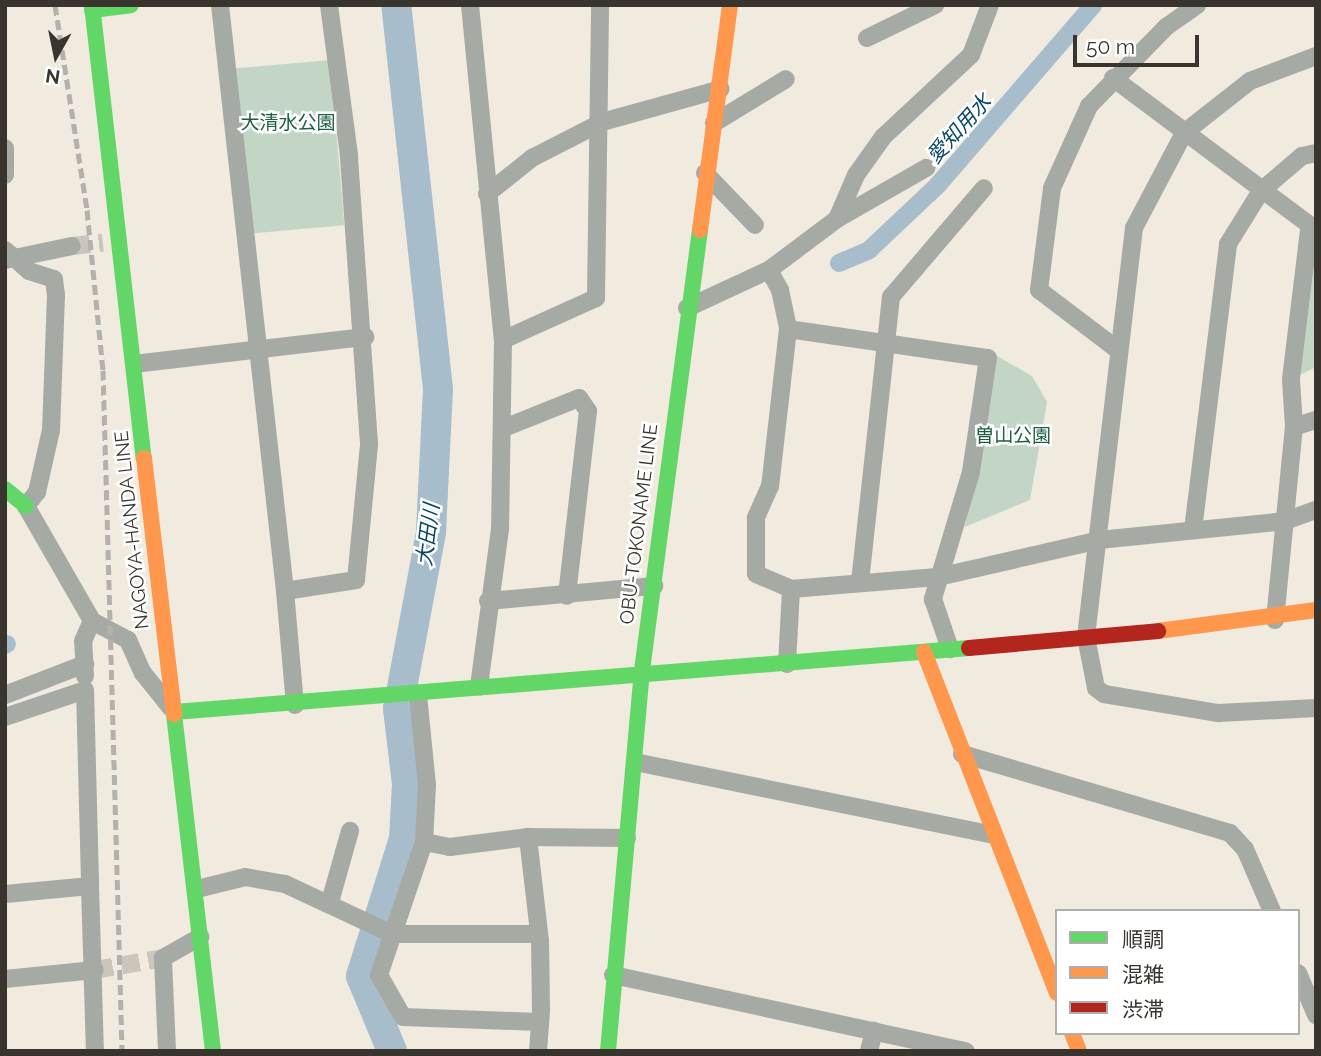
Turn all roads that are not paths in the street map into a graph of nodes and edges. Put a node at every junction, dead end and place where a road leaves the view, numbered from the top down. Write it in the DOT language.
graph roads {
  1 [pos="131,5"];
  2 [pos="220,5"];
  3 [pos="328,5"];
  4 [pos="470,5"];
  5 [pos="600,5"];
  6 [pos="730,5"];
  7 [pos="934,5"];
  8 [pos="990,5"];
  9 [pos="1197,5"];
  10 [pos="92,7"];
  11 [pos="867,38"];
  12 [pos="1316,56"];
  13 [pos="1113,78"];
  14 [pos="786,79"];
  15 [pos="721,89"];
  16 [pos="602,122"];
  17 [pos="714,123"];
  18 [pos="1184,133"];
  19 [pos="5,148"];
  20 [pos="1316,153"];
  21 [pos="926,168"];
  22 [pos="705,173"];
  23 [pos="5,175"];
  24 [pos="984,188"];
  25 [pos="1261,191"];
  26 [pos="487,194"];
  27 [pos="837,219"];
  28 [pos="755,225"];
  29 [pos="1312,230"];
  30 [pos="122,240"];
  31 [pos="103,243"];
  32 [pos="72,246"];
  33 [pos="7,256"];
  34 [pos="769,270"];
  35 [pos="687,308"];
  36 [pos="788,329"];
  37 [pos="365,337"];
  38 [pos="503,340"];
  39 [pos="887,345"];
  40 [pos="1118,350"];
  41 [pos="257,351"];
  42 [pos="134,364"];
  43 [pos="1316,420"];
  44 [pos="503,424"];
  45 [pos="1294,427"];
  46 [pos="5,489"];
  47 [pos="26,506"];
  48 [pos="1316,510"];
  49 [pos="1285,521"];
  50 [pos="1193,530"];
  51 [pos="1099,540"];
  52 [pos="938,578"];
  53 [pos="860,582"];
  54 [pos="654,586"];
  55 [pos="791,589"];
  56 [pos="285,592"];
  57 [pos="567,596"];
  58 [pos="488,601"];
  59 [pos="1316,610"];
  60 [pos="1275,620"];
  61 [pos="92,621"];
  62 [pos="1086,636"];
  63 [pos="950,649"];
  64 [pos="924,652"];
  65 [pos="85,664"];
  66 [pos="787,664"];
  67 [pos="641,678"];
  68 [pos="479,687"];
  69 [pos="85,690"];
  70 [pos="5,695"];
  71 [pos="415,695"];
  72 [pos="295,705"];
  73 [pos="1316,708"];
  74 [pos="174,712"];
  75 [pos="5,717"];
  76 [pos="962,754"];
  77 [pos="635,762"];
  78 [pos="350,831"];
  79 [pos="993,835"];
  80 [pos="528,837"];
  81 [pos="626,838"];
  82 [pos="424,842"];
  83 [pos="90,886"];
  84 [pos="197,889"];
  85 [pos="5,894"];
  86 [pos="330,902"];
  87 [pos="1271,909"];
  88 [pos="391,934"];
  89 [pos="538,934"];
  90 [pos="200,937"];
  91 [pos="95,970"];
  92 [pos="613,975"];
  93 [pos="1300,978"];
  94 [pos="5,979"];
  95 [pos="1055,988"];
  96 [pos="1316,1015"];
  97 [pos="538,1021"];
  98 [pos="874,1031"];
  99 [pos="95,1051"];
  100 [pos="167,1051"];
  101 [pos="213,1051"];
  102 [pos="538,1051"];
  103 [pos="608,1051"];
  104 [pos="869,1051"];
  105 [pos="966,1051"];
  1 -- 10 [label="main road"];
  2 -- 41 [label="street"];
  3 -- 37 [label="street"];
  4 -- 26 [label="street"];
  5 -- 16 [label="street"];
  6 -- 15 [label="main road, OBU-TOKONAME LINE"];
  7 -- 11 [label="street"];
  8 -- 27 [label="street"];
  9 -- 13 [label="street"];
  10 -- 30 [label="main road, NAGOYA-HANDA LINE"];
  12 -- 18 [label="street"];
  13 -- 18 [label="street"];
  13 -- 40 [label="street"];
  14 -- 17 [label="street"];
  15 -- 16 [label="street"];
  15 -- 17 [label="main road, OBU-TOKONAME LINE"];
  16 -- 26 [label="street"];
  16 -- 38 [label="street"];
  17 -- 22 [label="main road, OBU-TOKONAME LINE"];
  18 -- 25 [label="street"];
  18 -- 40 [label="street"];
  19 -- 23 [label="street"];
  20 -- 25 [label="street"];
  21 -- 27 [label="street"];
  22 -- 28 [label="street"];
  22 -- 35 [label="main road, OBU-TOKONAME LINE"];
  24 -- 39 [label="street"];
  25 -- 29 [label="street"];
  25 -- 50 [label="street"];
  26 -- 38 [label="street"];
  27 -- 34 [label="street"];
  29 -- 45 [label="street"];
  30 -- 31 [label="street"];
  30 -- 42 [label="main road, NAGOYA-HANDA LINE"];
  32 -- 33 [label="street"];
  33 -- 47 [label="street"];
  34 -- 35 [label="street"];
  34 -- 36 [label="street"];
  35 -- 54 [label="main road, OBU-TOKONAME LINE"];
  36 -- 39 [label="street"];
  36 -- 55 [label="street"];
  37 -- 41 [label="street"];
  37 -- 56 [label="street"];
  38 -- 44 [label="street"];
  39 -- 52 [label="street"];
  39 -- 53 [label="street"];
  40 -- 51 [label="street"];
  41 -- 42 [label="street"];
  41 -- 56 [label="street"];
  42 -- 74 [label="main road, NAGOYA-HANDA LINE"];
  43 -- 45 [label="street"];
  44 -- 57 [label="street"];
  44 -- 58 [label="street"];
  45 -- 49 [label="street"];
  46 -- 47 [label="main road"];
  47 -- 61 [label="street"];
  48 -- 49 [label="street"];
  49 -- 50 [label="street"];
  49 -- 60 [label="street"];
  50 -- 51 [label="street"];
  51 -- 52 [label="street"];
  51 -- 62 [label="street"];
  52 -- 53 [label="street"];
  52 -- 63 [label="street"];
  53 -- 55 [label="street"];
  54 -- 57 [label="street"];
  54 -- 67 [label="main road, OBU-TOKONAME LINE"];
  55 -- 66 [label="street"];
  56 -- 72 [label="street"];
  57 -- 58 [label="street"];
  58 -- 68 [label="street"];
  59 -- 60 [label="main road"];
  60 -- 62 [label="main road"];
  61 -- 65 [label="street"];
  61 -- 74 [label="street"];
  62 -- 63 [label="main road"];
  62 -- 73 [label="street"];
  63 -- 64 [label="main road"];
  64 -- 66 [label="main road"];
  64 -- 76 [label="main road"];
  65 -- 69 [label="street"];
  65 -- 70 [label="street"];
  66 -- 67 [label="main road"];
  67 -- 68 [label="main road"];
  67 -- 77 [label="main road, OBU-TOKONAME LINE"];
  68 -- 71 [label="main road"];
  69 -- 75 [label="street"];
  69 -- 83 [label="street"];
  71 -- 72 [label="main road"];
  71 -- 82 [label="street"];
  72 -- 74 [label="main road"];
  74 -- 84 [label="main road, NAGOYA-HANDA LINE"];
  76 -- 79 [label="main road"];
  76 -- 87 [label="street"];
  77 -- 79 [label="street"];
  77 -- 81 [label="main road, OBU-TOKONAME LINE"];
  78 -- 86 [label="street"];
  79 -- 95 [label="main road"];
  80 -- 81 [label="street"];
  80 -- 82 [label="street"];
  80 -- 89 [label="street"];
  81 -- 92 [label="main road, OBU-TOKONAME LINE"];
  82 -- 88 [label="street"];
  83 -- 85 [label="street"];
  83 -- 91 [label="street"];
  84 -- 86 [label="street"];
  84 -- 90 [label="main road, NAGOYA-HANDA LINE"];
  86 -- 88 [label="street"];
  88 -- 89 [label="street"];
  88 -- 97 [label="street"];
  89 -- 97 [label="street"];
  90 -- 100 [label="street"];
  90 -- 101 [label="main road, NAGOYA-HANDA LINE"];
  91 -- 94 [label="street"];
  91 -- 99 [label="street"];
  92 -- 98 [label="street"];
  92 -- 103 [label="main road, OBU-TOKONAME LINE"];
  93 -- 96 [label="street"];
  97 -- 102 [label="street"];
  98 -- 104 [label="street"];
  98 -- 105 [label="street"];
}
